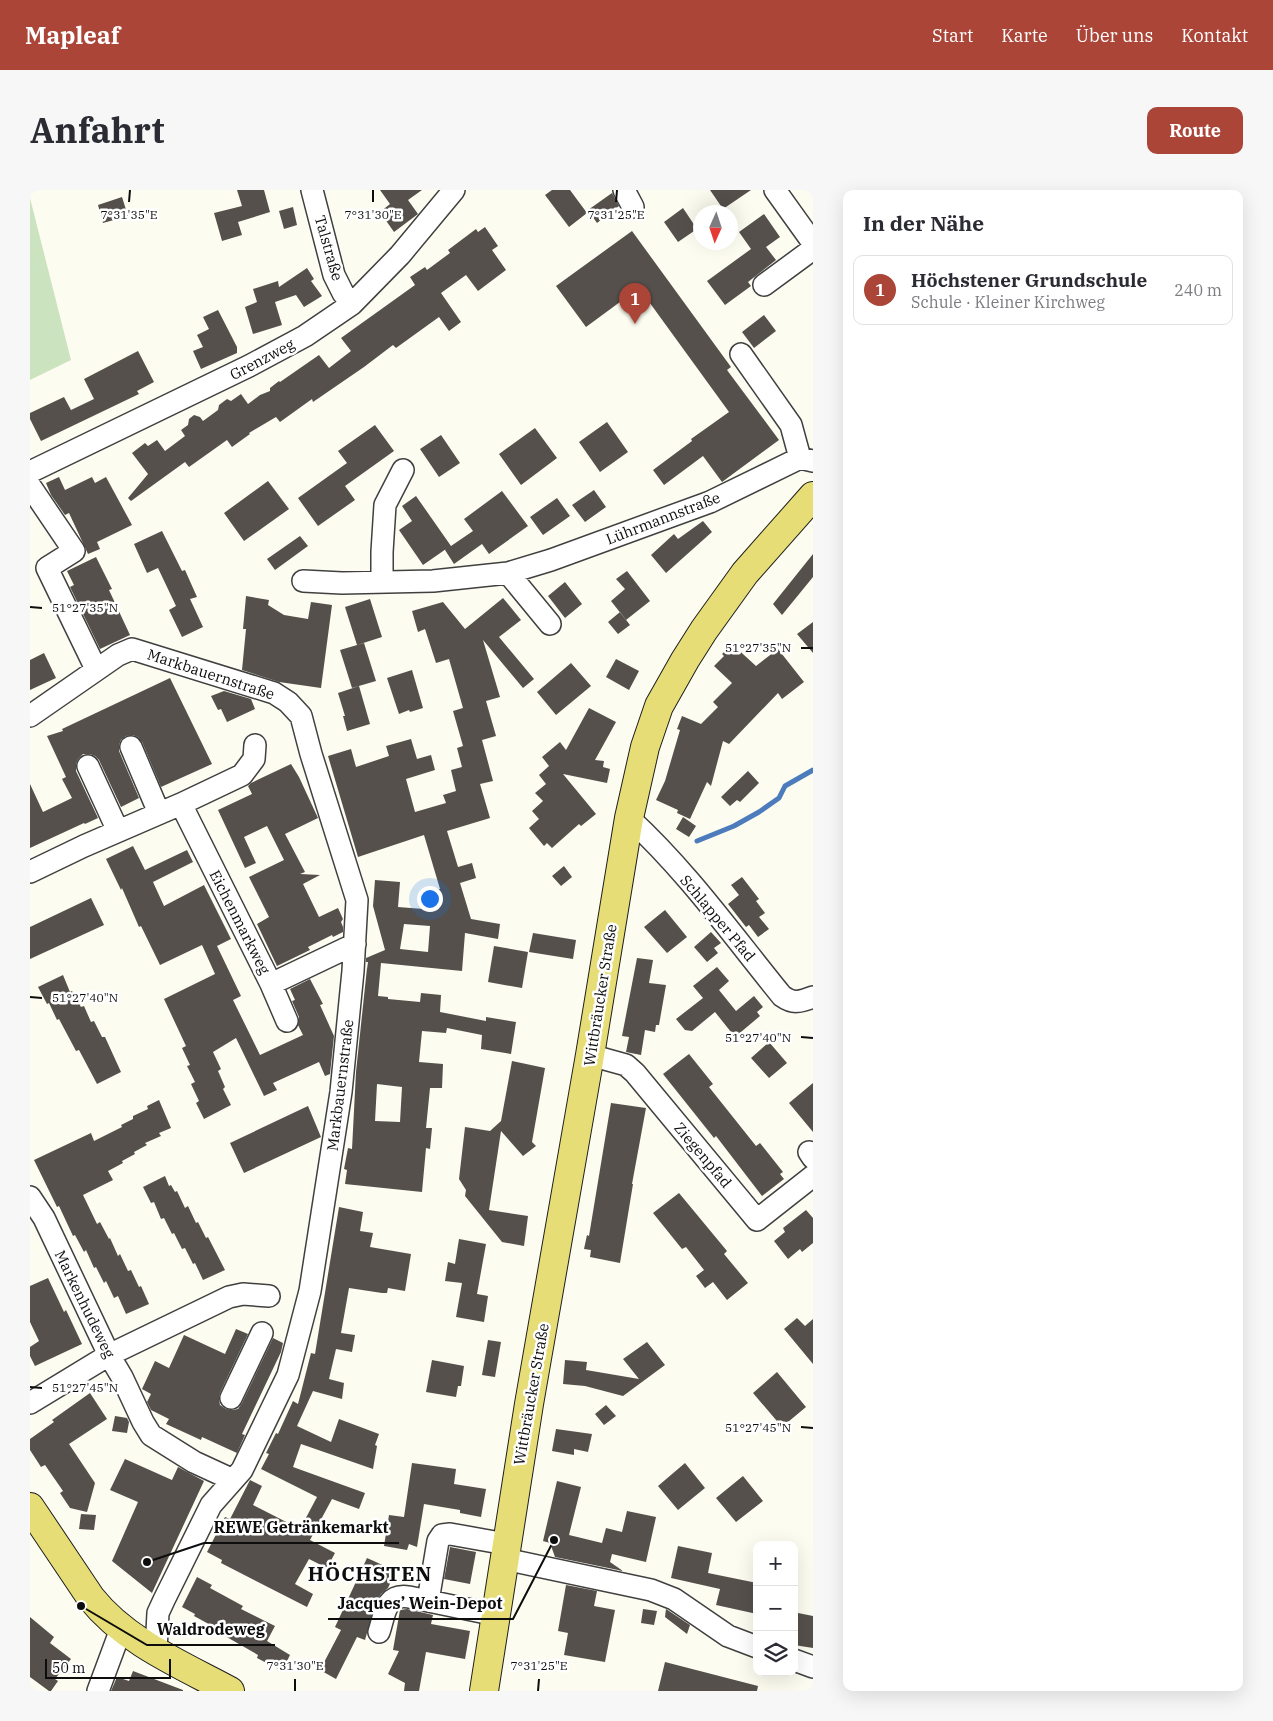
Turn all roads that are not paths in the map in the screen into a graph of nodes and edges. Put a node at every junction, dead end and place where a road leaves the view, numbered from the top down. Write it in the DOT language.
graph roads {
  1 [pos="312,190"];
  2 [pos="454,190"];
  3 [pos="775,190"];
  4 [pos="813,243"];
  5 [pos="813,249"];
  6 [pos="764,285"];
  7 [pos="352,304"];
  8 [pos="741,354"];
  9 [pos="806,459"];
  10 [pos="403,470"];
  11 [pos="30,472"];
  12 [pos="30,486"];
  13 [pos="813,496"];
  14 [pos="508,573"];
  15 [pos="303,582"];
  16 [pos="382,582"];
  17 [pos="550,624"];
  18 [pos="96,669"];
  19 [pos="30,716"];
  20 [pos="255,745"];
  21 [pos="131,747"];
  22 [pos="88,766"];
  23 [pos="181,804"];
  24 [pos="159,813"];
  25 [pos="629,818"];
  26 [pos="118,831"];
  27 [pos="30,872"];
  28 [pos="354,944"];
  29 [pos="271,984"];
  30 [pos="813,997"];
  31 [pos="287,1021"];
  32 [pos="590,1055"];
  33 [pos="813,1176"];
  34 [pos="30,1197"];
  35 [pos="269,1296"];
  36 [pos="262,1333"];
  37 [pos="110,1355"];
  38 [pos="231,1398"];
  39 [pos="30,1403"];
  40 [pos="233,1480"];
  41 [pos="30,1507"];
  42 [pos="505,1552"];
  43 [pos="428,1600"];
  44 [pos="496,1614"];
  45 [pos="121,1629"];
  46 [pos="380,1632"];
  47 [pos="753,1645"];
  48 [pos="156,1650"];
  49 [pos="798,1661"];
  50 [pos="813,1667"];
  51 [pos="98,1691"];
  52 [pos="230,1691"];
  53 [pos="484,1691"];
  1 -- 7 [label="street, Talstraße"];
  2 -- 7 [label="street, Grenzweg"];
  3 -- 4 [label="street"];
  5 -- 6 [label="street"];
  7 -- 11 [label="street, Grenzweg"];
  8 -- 9 [label="street"];
  9 -- 14 [label="street, Lührmannstraße"];
  10 -- 16 [label="street"];
  12 -- 18 [label="street"];
  13 -- 25 [label="main road, Wittbräucker Straße"];
  14 -- 16 [label="street, Lührmannstraße"];
  14 -- 17 [label="street"];
  15 -- 16 [label="street, Lührmannstraße"];
  18 -- 19 [label="street, Markbauernstraße"];
  18 -- 28 [label="street, Markbauernstraße"];
  20 -- 23 [label="street"];
  21 -- 24 [label="street"];
  22 -- 26 [label="street"];
  23 -- 24 [label="street"];
  23 -- 29 [label="street, Eichenmarkweg"];
  24 -- 26 [label="street"];
  25 -- 30 [label="street, Schlapper Pfad"];
  25 -- 32 [label="main road, Wittbräucker Straße"];
  26 -- 27 [label="street"];
  28 -- 29 [label="street, Eichenmarkweg"];
  28 -- 40 [label="street, Markbauernstraße"];
  29 -- 31 [label="street"];
  32 -- 33 [label="street, Ziegenpfad"];
  32 -- 42 [label="main road, Wittbräucker Straße"];
  34 -- 37 [label="street, Markenhudeweg"];
  35 -- 37 [label="street"];
  36 -- 38 [label="street"];
  37 -- 39 [label="street"];
  37 -- 40 [label="street, Markenhudeweg"];
  40 -- 48 [label="street, Markbauernstraße"];
  41 -- 45 [label="main road"];
  42 -- 43 [label="street"];
  42 -- 44 [label="main road, Wittbräucker Straße"];
  42 -- 47 [label="street"];
  43 -- 44 [label="street"];
  43 -- 46 [label="street"];
  44 -- 53 [label="main road, Wittbräucker Straße"];
  45 -- 48 [label="main road"];
  45 -- 51 [label="street"];
  48 -- 52 [label="main road"];
  49 -- 50 [label="street"];
}
